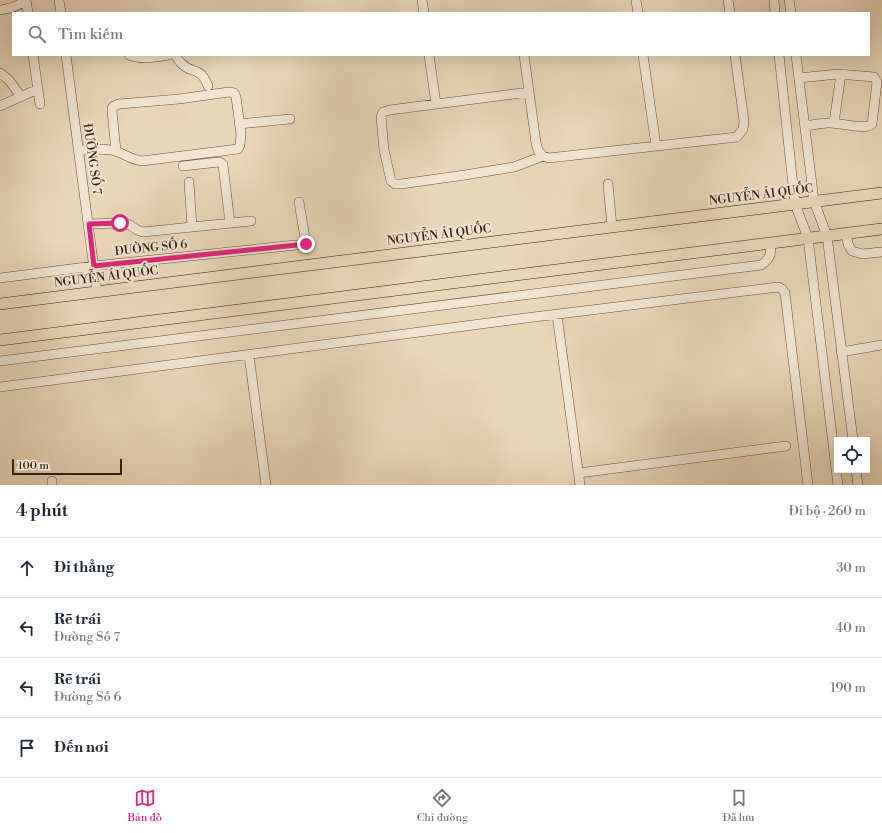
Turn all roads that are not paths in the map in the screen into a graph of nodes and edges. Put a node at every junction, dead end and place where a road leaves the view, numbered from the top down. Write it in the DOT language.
graph roads {
  1 [pos="25,0"];
  2 [pos="59,0"];
  3 [pos="422,0"];
  4 [pos="636,0"];
  5 [pos="728,0"];
  6 [pos="774,0"];
  7 [pos="789,0"];
  8 [pos="0,10"];
  9 [pos="28,12"];
  10 [pos="61,12"];
  11 [pos="424,12"];
  12 [pos="638,12"];
  13 [pos="730,12"];
  14 [pos="775,12"];
  15 [pos="791,12"];
  16 [pos="33,56"];
  17 [pos="68,56"];
  18 [pos="132,56"];
  19 [pos="161,56"];
  20 [pos="176,56"];
  21 [pos="430,56"];
  22 [pos="524,56"];
  23 [pos="643,56"];
  24 [pos="735,56"];
  25 [pos="780,56"];
  26 [pos="796,56"];
  27 [pos="0,72"];
  28 [pos="841,74"];
  29 [pos="799,78"];
  30 [pos="208,86"];
  31 [pos="38,89"];
  32 [pos="529,92"];
  33 [pos="21,97"];
  34 [pos="40,104"];
  35 [pos="436,104"];
  36 [pos="0,106"];
  37 [pos="290,119"];
  38 [pos="834,123"];
  39 [pos="239,124"];
  40 [pos="805,126"];
  41 [pos="656,146"];
  42 [pos="79,150"];
  43 [pos="116,151"];
  44 [pos="543,156"];
  45 [pos="183,166"];
  46 [pos="188,182"];
  47 [pos="608,184"];
  48 [pos="882,192"];
  49 [pos="814,201"];
  50 [pos="299,202"];
  51 [pos="795,204"];
  52 [pos="251,221"];
  53 [pos="230,223"];
  54 [pos="89,224"];
  55 [pos="192,227"];
  56 [pos="612,227"];
  57 [pos="882,229"];
  58 [pos="846,233"];
  59 [pos="827,236"];
  60 [pos="808,238"];
  61 [pos="770,243"];
  62 [pos="882,252"];
  63 [pos="94,266"];
  64 [pos="0,278"];
  65 [pos="97,292"];
  66 [pos="0,304"];
  67 [pos="557,315"];
  68 [pos="0,340"];
  69 [pos="882,345"];
  70 [pos="841,352"];
  71 [pos="249,355"];
  72 [pos="0,362"];
  73 [pos="0,387"];
  74 [pos="853,437"];
  75 [pos="786,446"];
  76 [pos="579,473"];
  77 [pos="856,473"];
  78 [pos="266,485"];
  79 [pos="580,485"];
  80 [pos="808,485"];
  81 [pos="838,485"];
  82 [pos="858,485"];
  1 -- 8 [label="street"];
  1 -- 9 [label="street"];
  2 -- 10 [label="street"];
  3 -- 11 [label="street"];
  4 -- 12 [label="street"];
  5 -- 13 [label="street"];
  6 -- 14 [label="street"];
  7 -- 15 [label="street"];
  16 -- 31 [label="street"];
  17 -- 42 [label="street, ĐƯỜNG SỐ 7"];
  18 -- 19 [label="street"];
  20 -- 30 [label="street"];
  21 -- 35 [label="street"];
  22 -- 32 [label="street"];
  23 -- 41 [label="street"];
  24 -- 41 [label="street"];
  25 -- 51 [label="street"];
  26 -- 29 [label="street"];
  27 -- 33 [label="street"];
  28 -- 29 [label="street"];
  28 -- 38 [label="street"];
  28 -- 38 [label="street"];
  29 -- 40 [label="street"];
  31 -- 33 [label="street"];
  31 -- 34 [label="street"];
  32 -- 35 [label="street"];
  32 -- 44 [label="street"];
  33 -- 36 [label="street"];
  35 -- 44 [label="street"];
  37 -- 39 [label="street"];
  38 -- 40 [label="street"];
  39 -- 43 [label="street"];
  39 -- 43 [label="street"];
  40 -- 49 [label="street"];
  41 -- 44 [label="street"];
  42 -- 43 [label="street"];
  42 -- 54 [label="street, ĐƯỜNG SỐ 7"];
  45 -- 53 [label="street"];
  46 -- 55 [label="street"];
  47 -- 56 [label="street"];
  48 -- 49 [label="main road, NGUYỄN ÁI QUỐC"];
  49 -- 51 [label="main road, NGUYỄN ÁI QUỐC"];
  49 -- 59 [label="street"];
  50 -- 63 [label="street, ĐƯỜNG SỐ 6"];
  51 -- 56 [label="main road, NGUYỄN ÁI QUỐC"];
  51 -- 60 [label="street"];
  52 -- 53 [label="street"];
  53 -- 55 [label="street"];
  54 -- 55 [label="street"];
  54 -- 63 [label="street, ĐƯỜNG SỐ 7"];
  56 -- 65 [label="main road, NGUYỄN ÁI QUỐC"];
  57 -- 58 [label="main road"];
  58 -- 59 [label="main road"];
  58 -- 62 [label="street"];
  59 -- 60 [label="main road"];
  59 -- 70 [label="street"];
  60 -- 61 [label="main road"];
  60 -- 81 [label="street"];
  61 -- 68 [label="main road"];
  61 -- 72 [label="street"];
  63 -- 64 [label="street, ĐƯỜNG SỐ 6"];
  63 -- 65 [label="street, ĐƯỜNG SỐ 7"];
  65 -- 66 [label="main road, NGUYỄN ÁI QUỐC"];
  67 -- 71 [label="street"];
  67 -- 76 [label="street"];
  67 -- 80 [label="street"];
  69 -- 70 [label="street"];
  70 -- 74 [label="street"];
  71 -- 73 [label="street"];
  71 -- 78 [label="street"];
  75 -- 76 [label="street"];
  76 -- 79 [label="street"];
  77 -- 82 [label="street"];
}
